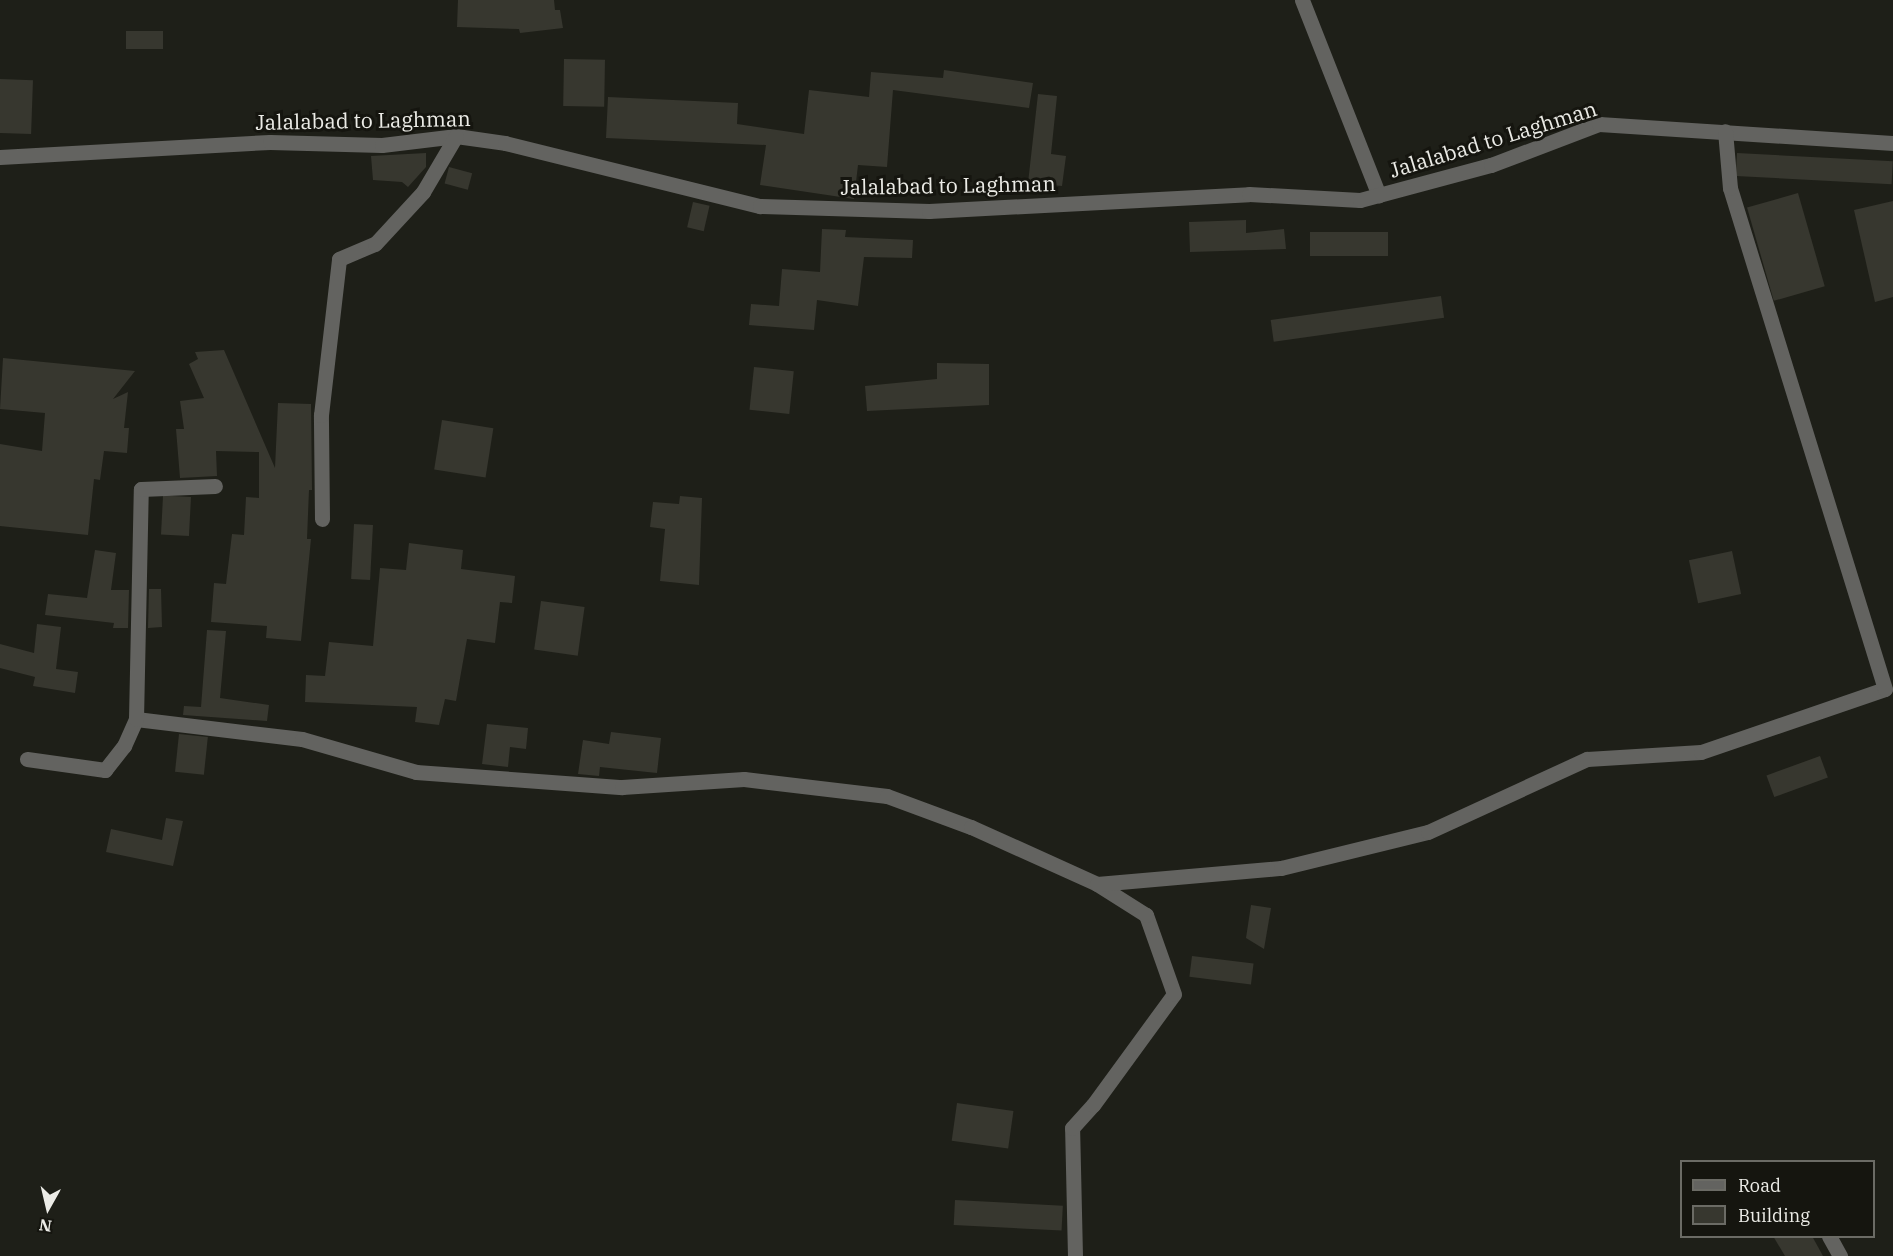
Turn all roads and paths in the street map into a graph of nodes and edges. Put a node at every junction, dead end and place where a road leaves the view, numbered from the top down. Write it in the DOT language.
graph roads {
  1 [pos="1302,0"];
  2 [pos="1725,131"];
  3 [pos="456,136"];
  4 [pos="1893,143"];
  5 [pos="0,157"];
  6 [pos="1379,195"];
  7 [pos="215,486"];
  8 [pos="322,519"];
  9 [pos="136,719"];
  10 [pos="27,759"];
  11 [pos="1097,884"];
  12 [pos="1830,1238"];
  13 [pos="1075,1256"];
  14 [pos="1840,1256"];
  1 -- 6 [label="street"];
  2 -- 4 [label="street, Jalalabad to Laghman"];
  2 -- 6 [label="street, Jalalabad to Laghman"];
  2 -- 11 [label="street"];
  3 -- 5 [label="street, Jalalabad to Laghman"];
  3 -- 6 [label="street, Jalalabad to Laghman"];
  3 -- 8 [label="street"];
  7 -- 9 [label="street"];
  9 -- 10 [label="street"];
  9 -- 11 [label="street"];
  11 -- 13 [label="street"];
  12 -- 14 [label="street"];
}
